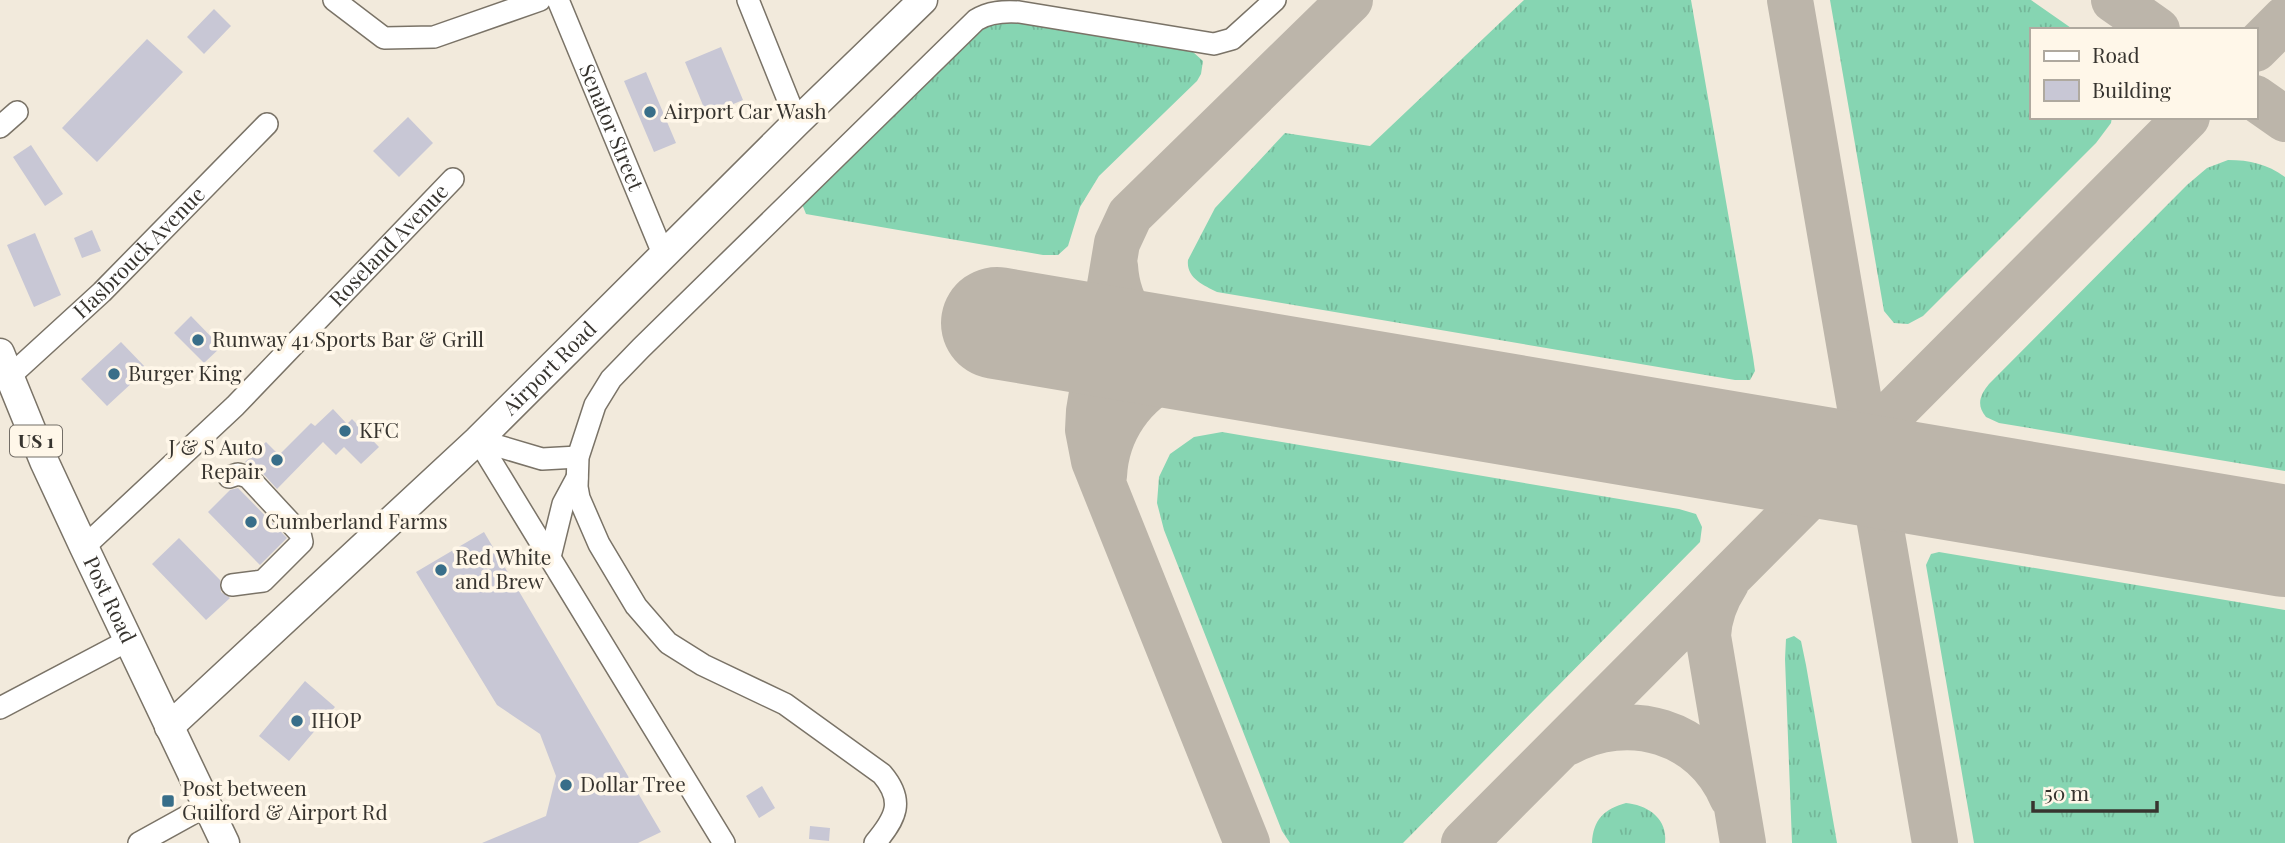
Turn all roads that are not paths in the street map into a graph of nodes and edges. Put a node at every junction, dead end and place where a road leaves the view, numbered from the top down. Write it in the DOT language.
graph roads {
  1 [pos="334,0"];
  2 [pos="540,0"];
  3 [pos="558,0"];
  4 [pos="748,0"];
  5 [pos="923,0"];
  6 [pos="1275,0"];
  7 [pos="17,112"];
  8 [pos="797,122"];
  9 [pos="267,124"];
  10 [pos="0,127"];
  11 [pos="453,179"];
  12 [pos="664,256"];
  13 [pos="4,365"];
  14 [pos="478,440"];
  15 [pos="577,468"];
  16 [pos="229,477"];
  17 [pos="84,547"];
  18 [pos="550,557"];
  19 [pos="232,585"];
  20 [pos="129,640"];
  21 [pos="0,708"];
  22 [pos="169,727"];
  23 [pos="206,806"];
  24 [pos="139,843"];
  25 [pos="225,843"];
  26 [pos="724,843"];
  27 [pos="875,843"];
  1 -- 2 [label="street"];
  3 -- 12 [label="street, Senator Street"];
  4 -- 8 [label="street"];
  5 -- 8 [label="main road, Airport Road"];
  6 -- 15 [label="street"];
  7 -- 10 [label="street"];
  8 -- 12 [label="main road, Airport Road"];
  9 -- 13 [label="street, Hasbrouck Avenue"];
  11 -- 17 [label="street, Roseland Avenue"];
  12 -- 14 [label="main road, Airport Road"];
  13 -- 17 [label="main road, Post Road / US 1"];
  14 -- 15 [label="street"];
  14 -- 18 [label="street"];
  14 -- 22 [label="main road, Airport Road"];
  15 -- 18 [label="street"];
  15 -- 27 [label="street"];
  16 -- 19 [label="street"];
  17 -- 20 [label="main road, Post Road / US 1"];
  18 -- 26 [label="street"];
  20 -- 21 [label="street"];
  20 -- 22 [label="main road, Post Road / US 1"];
  22 -- 23 [label="main road, Post Road / US 1"];
  23 -- 24 [label="street"];
  23 -- 25 [label="main road, Post Road / US 1"];
}
